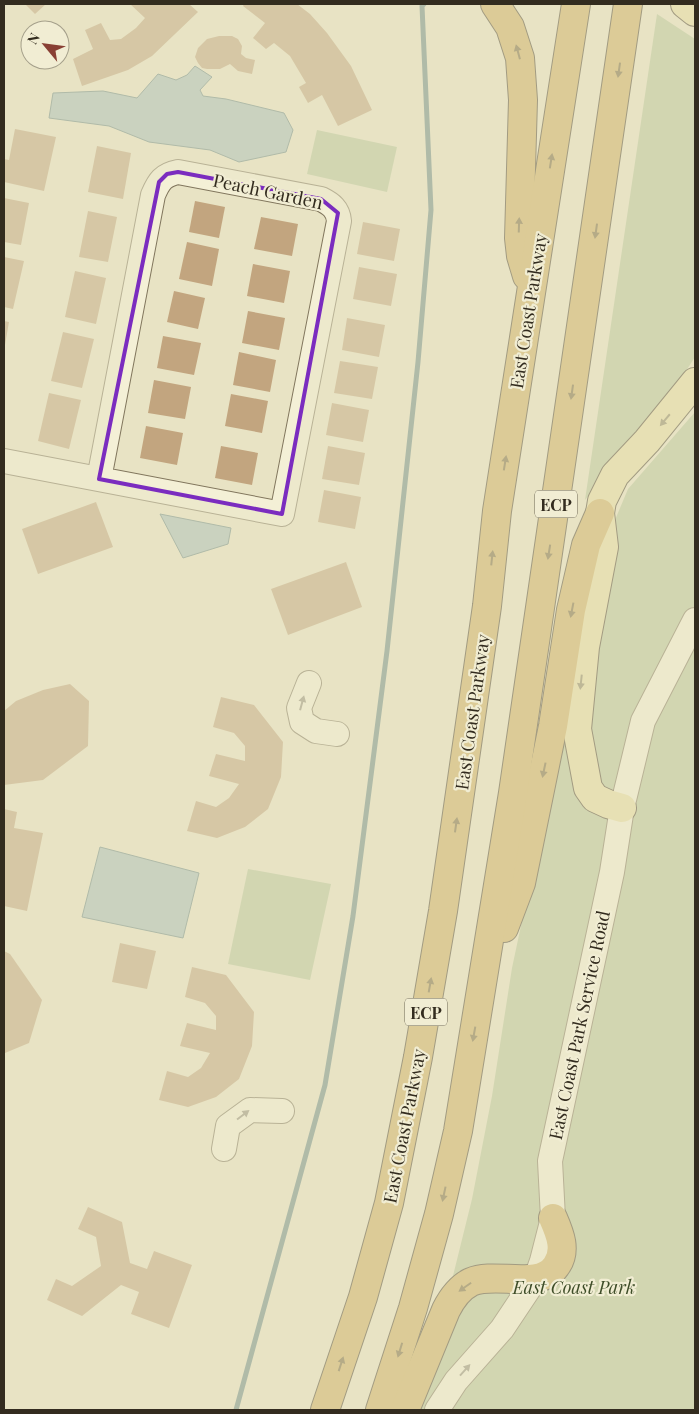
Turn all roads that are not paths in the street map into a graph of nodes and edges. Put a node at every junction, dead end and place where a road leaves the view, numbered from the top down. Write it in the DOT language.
graph roads {
  1 [pos="495,4"];
  2 [pos="576,4"];
  3 [pos="628,4"];
  4 [pos="685,4"];
  5 [pos="695,12"];
  6 [pos="531,290"];
  7 [pos="695,382"];
  8 [pos="4,461"];
  9 [pos="99,479"];
  10 [pos="600,513"];
  11 [pos="695,620"];
  12 [pos="310,683"];
  13 [pos="336,734"];
  14 [pos="622,808"];
  15 [pos="482,986"];
  16 [pos="282,1111"];
  17 [pos="224,1149"];
  18 [pos="553,1218"];
  19 [pos="522,1286"];
  20 [pos="325,1410"];
  21 [pos="380,1410"];
  22 [pos="405,1410"];
  23 [pos="437,1410"];
  6 -- 1 [label="highway, one-way"];
  6 -- 2 [label="highway, East Coast Parkway / ECP, one-way"];
  3 -- 15 [label="highway, ECP, one-way"];
  4 -- 5 [label="main road"];
  20 -- 6 [label="highway, East Coast Parkway / ECP, one-way"];
  7 -- 10 [label="main road, one-way"];
  8 -- 9 [label="street, Peach Garden"];
  9 -- 9 [label="street, Peach Garden"];
  10 -- 14 [label="main road, one-way"];
  10 -- 15 [label="highway, one-way"];
  11 -- 14 [label="street, East Coast Park Service Road"];
  13 -- 12 [label="street, one-way"];
  14 -- 18 [label="street, East Coast Park Service Road"];
  15 -- 21 [label="highway, ECP, one-way"];
  17 -- 16 [label="street, one-way"];
  18 -- 19 [label="highway"];
  19 -- 22 [label="highway, one-way"];
  23 -- 19 [label="street, one-way"];
}
